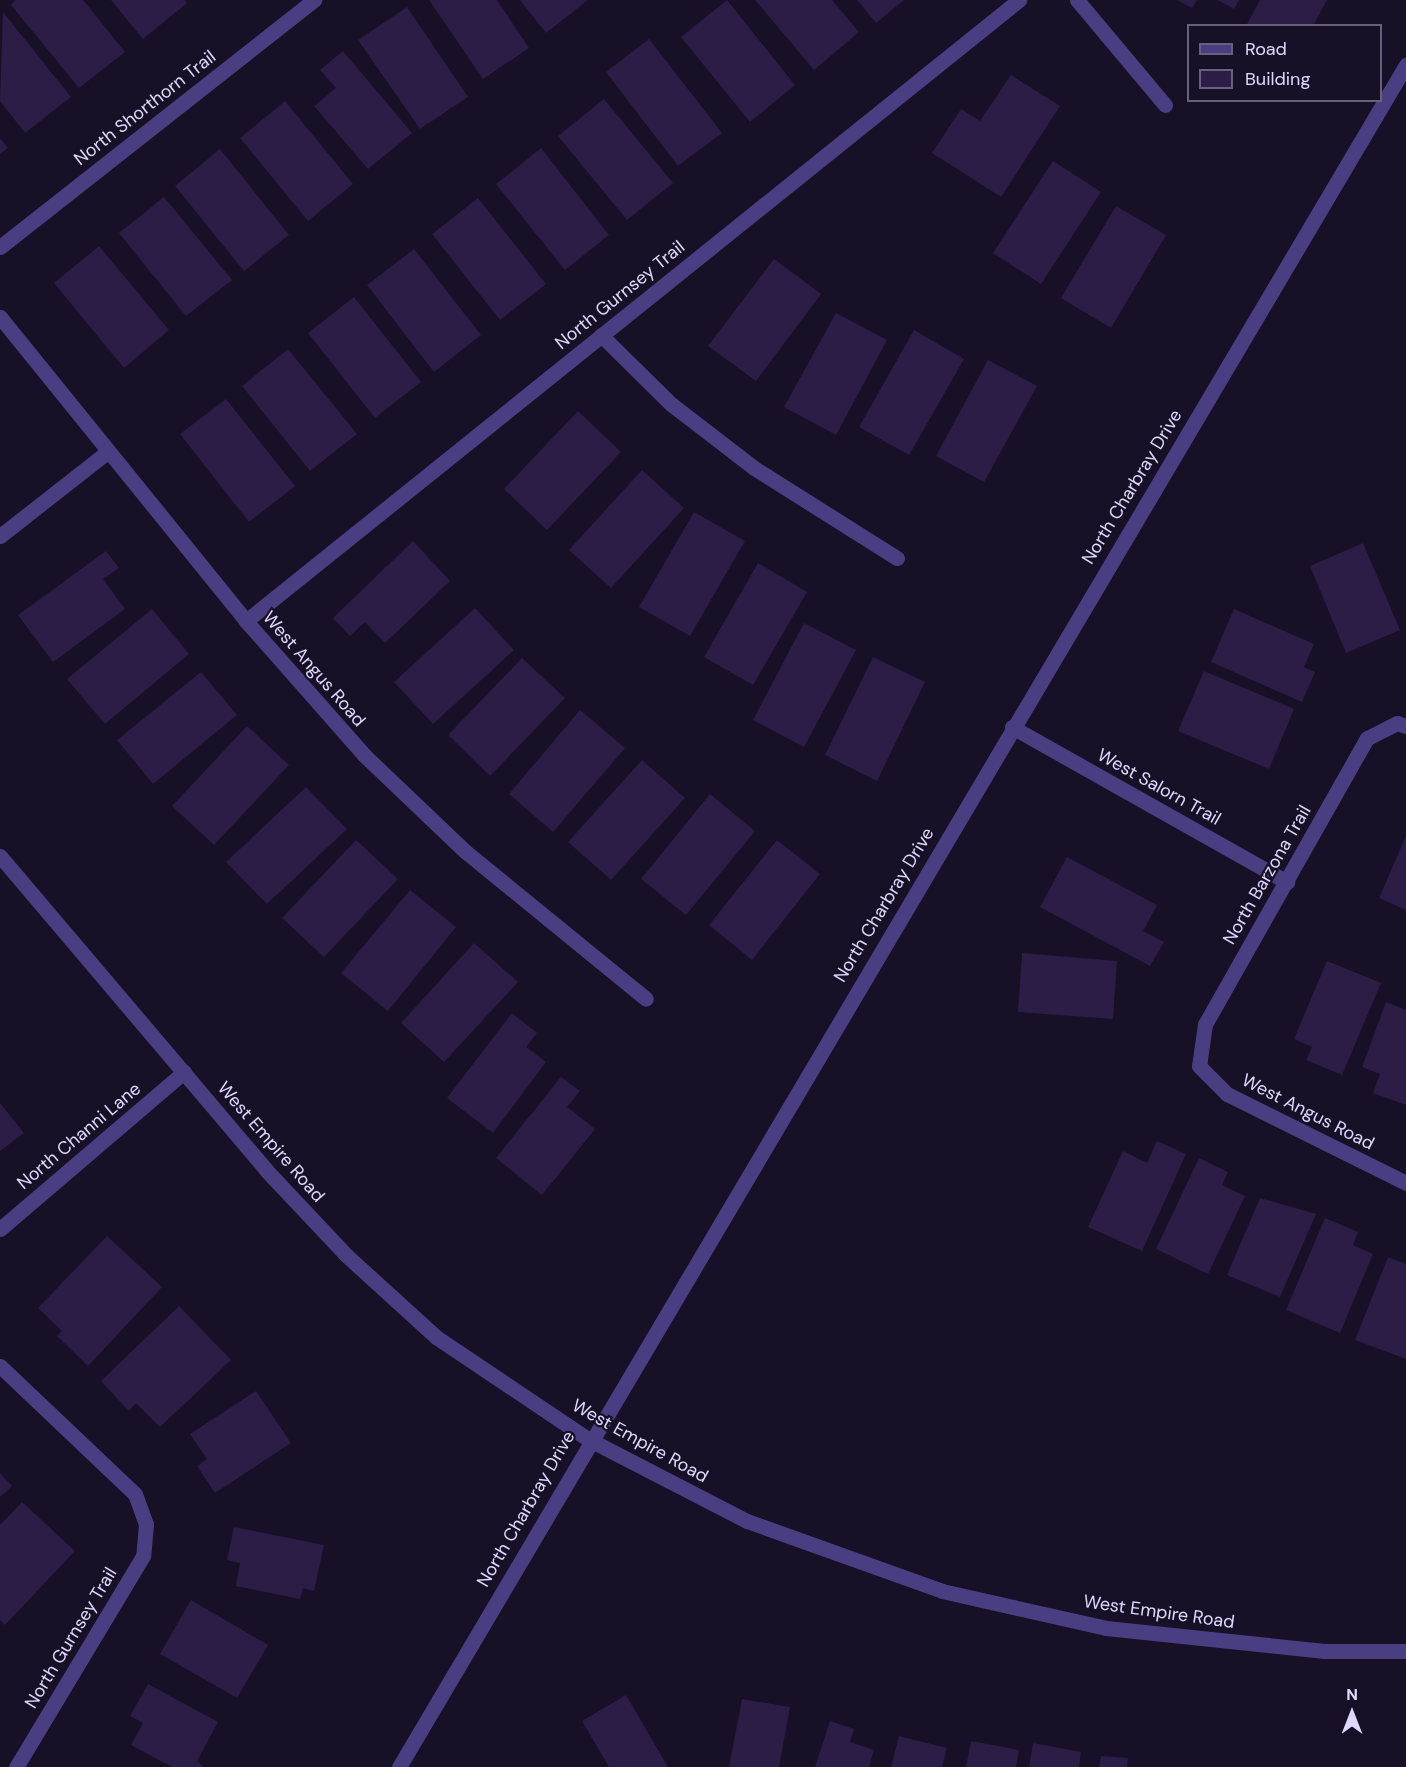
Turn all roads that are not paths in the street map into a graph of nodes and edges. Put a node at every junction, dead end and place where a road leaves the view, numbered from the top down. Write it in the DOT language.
graph roads {
  1 [pos="314,0"];
  2 [pos="1019,0"];
  3 [pos="1077,0"];
  4 [pos="1406,65"];
  5 [pos="1164,105"];
  6 [pos="0,247"];
  7 [pos="0,317"];
  8 [pos="601,335"];
  9 [pos="107,452"];
  10 [pos="0,536"];
  11 [pos="897,558"];
  12 [pos="246,621"];
  13 [pos="1402,724"];
  14 [pos="1012,727"];
  15 [pos="0,856"];
  16 [pos="1287,882"];
  17 [pos="646,999"];
  18 [pos="1200,1066"];
  19 [pos="184,1072"];
  20 [pos="1406,1183"];
  21 [pos="0,1229"];
  22 [pos="0,1366"];
  23 [pos="588,1439"];
  24 [pos="1406,1651"];
  25 [pos="16,1767"];
  26 [pos="399,1767"];
  1 -- 6 [label="street, North Shorthorn Trail"];
  2 -- 8 [label="street, North Gurnsey Trail"];
  3 -- 5 [label="street"];
  4 -- 14 [label="street, North Charbray Drive"];
  7 -- 9 [label="street, West Angus Road"];
  8 -- 11 [label="street"];
  8 -- 12 [label="street, North Gurnsey Trail"];
  9 -- 10 [label="street"];
  9 -- 12 [label="street, West Angus Road"];
  12 -- 17 [label="street, West Angus Road"];
  13 -- 16 [label="street, North Barzona Trail"];
  14 -- 16 [label="street, West Salorn Trail"];
  14 -- 23 [label="street, North Charbray Drive"];
  15 -- 19 [label="street, West Empire Road"];
  16 -- 18 [label="street, North Barzona Trail"];
  18 -- 20 [label="street, West Angus Road"];
  19 -- 21 [label="street, North Channi Lane"];
  19 -- 23 [label="street, West Empire Road"];
  22 -- 25 [label="street, North Gurnsey Trail"];
  23 -- 24 [label="street, West Empire Road"];
  23 -- 26 [label="street, North Charbray Drive"];
}
